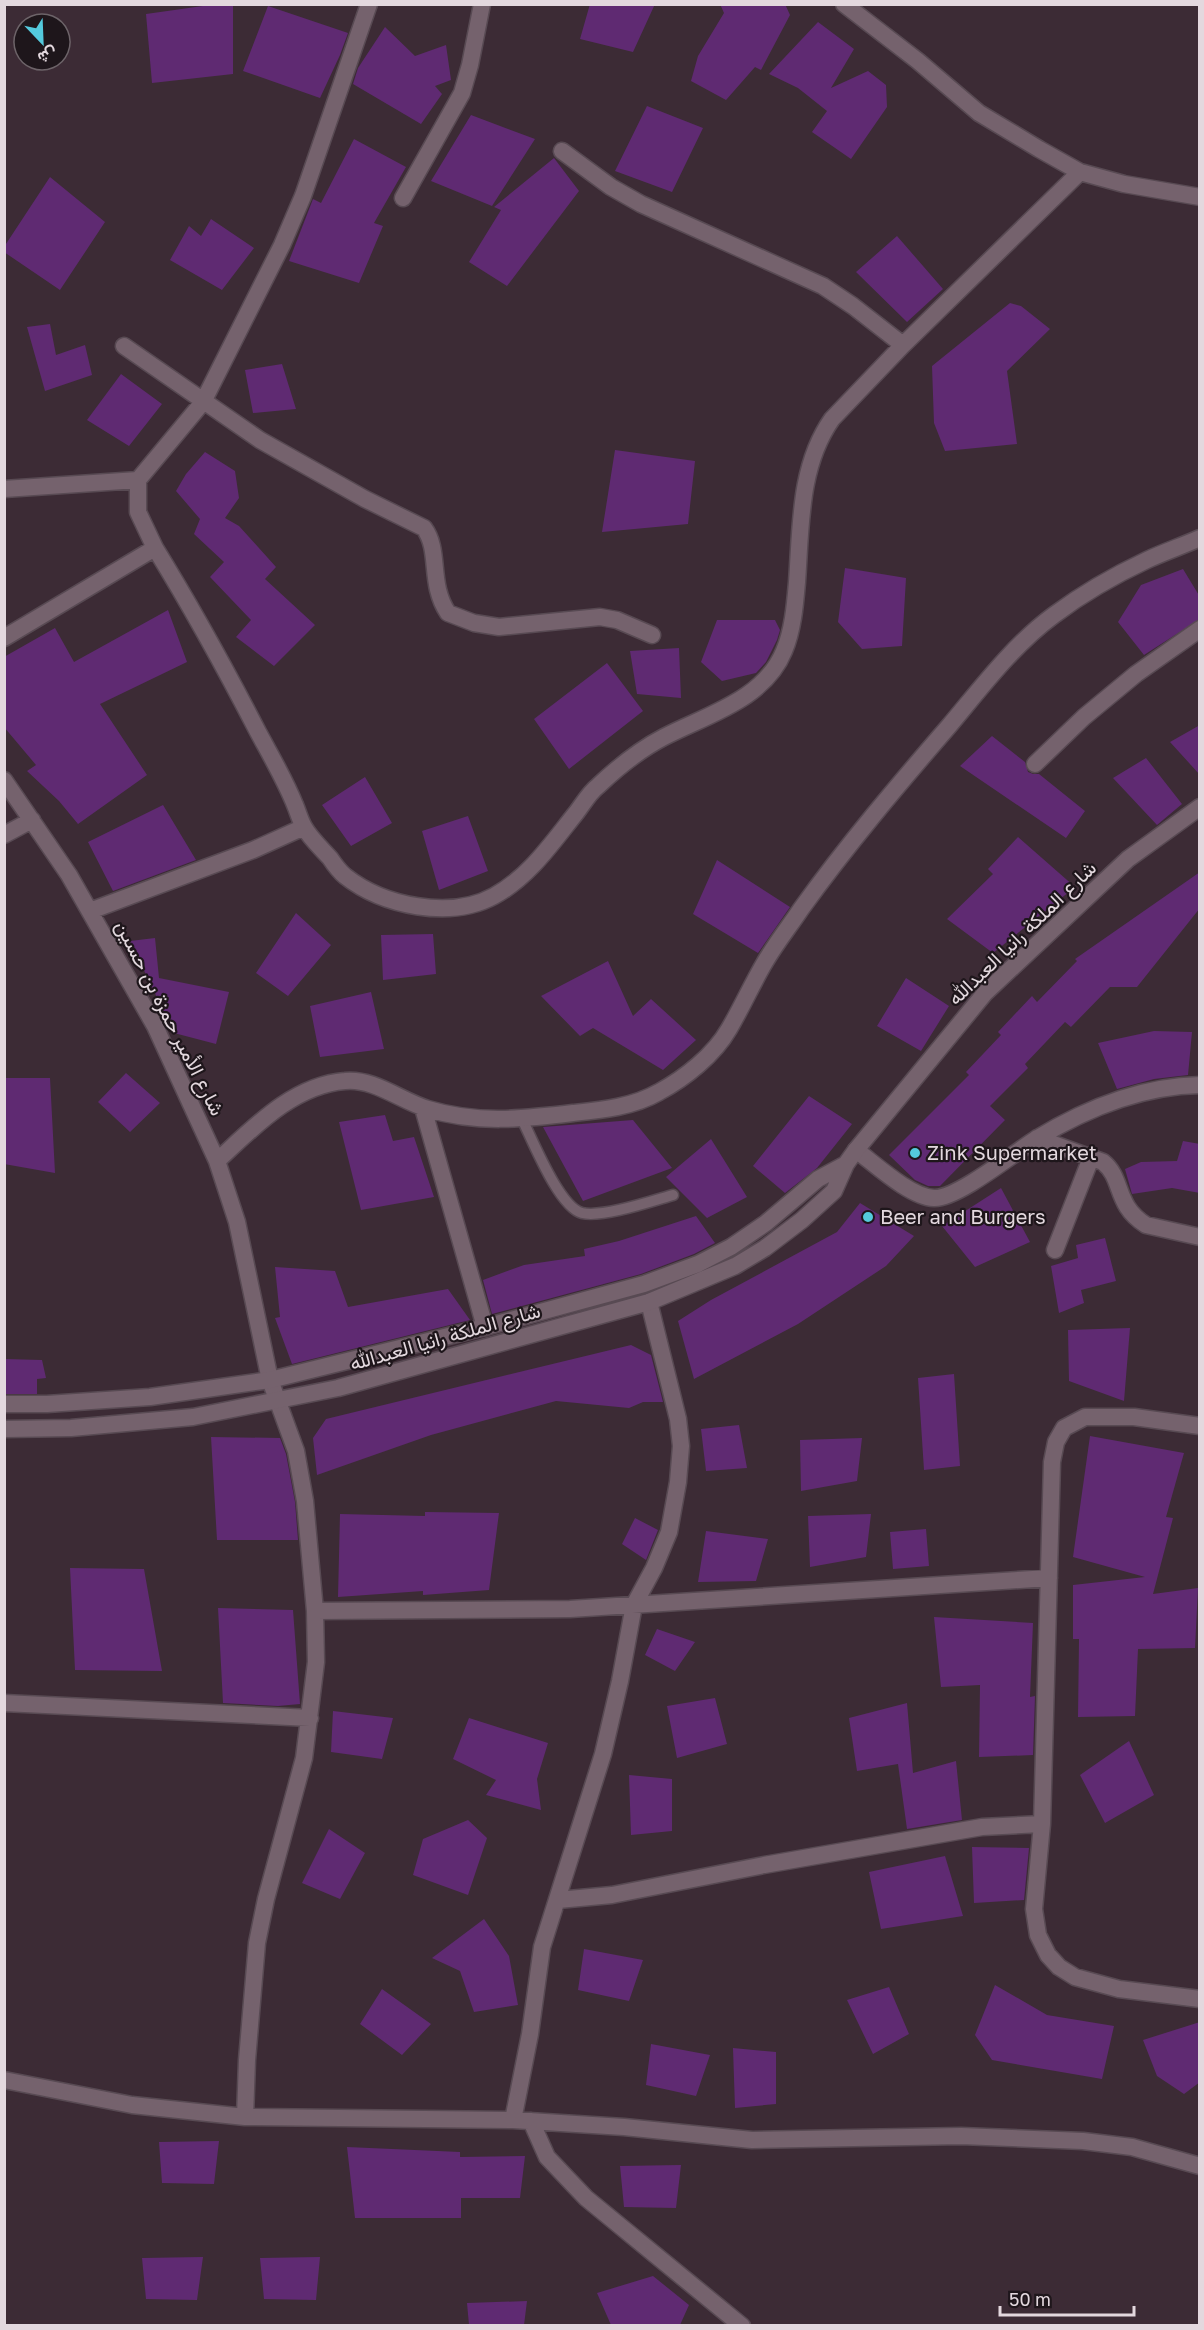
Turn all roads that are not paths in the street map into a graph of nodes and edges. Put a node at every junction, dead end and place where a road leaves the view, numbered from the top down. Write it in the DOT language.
graph roads {
  1 [pos="369,4"];
  2 [pos="482,4"];
  3 [pos="844,4"];
  4 [pos="562,151"];
  5 [pos="1080,172"];
  6 [pos="1200,197"];
  7 [pos="403,198"];
  8 [pos="903,345"];
  9 [pos="124,346"];
  10 [pos="203,402"];
  11 [pos="138,480"];
  12 [pos="4,489"];
  13 [pos="1197,542"];
  14 [pos="155,548"];
  15 [pos="1200,629"];
  16 [pos="652,635"];
  17 [pos="4,638"];
  18 [pos="1035,764"];
  19 [pos="4,780"];
  20 [pos="1200,807"];
  21 [pos="32,820"];
  22 [pos="304,827"];
  23 [pos="4,836"];
  24 [pos="90,911"];
  25 [pos="1200,1085"];
  26 [pos="423,1108"];
  27 [pos="522,1119"];
  28 [pos="1037,1138"];
  29 [pos="851,1157"];
  30 [pos="1091,1158"];
  31 [pos="218,1161"];
  32 [pos="673,1195"];
  33 [pos="1200,1237"];
  34 [pos="1055,1250"];
  35 [pos="649,1302"];
  36 [pos="486,1327"];
  37 [pos="270,1380"];
  38 [pos="278,1400"];
  39 [pos="4,1404"];
  40 [pos="1200,1426"];
  41 [pos="4,1429"];
  42 [pos="1049,1578"];
  43 [pos="634,1605"];
  44 [pos="315,1611"];
  45 [pos="4,1703"];
  46 [pos="310,1718"];
  47 [pos="1042,1824"];
  48 [pos="558,1900"];
  49 [pos="1200,1999"];
  50 [pos="4,2080"];
  51 [pos="245,2117"];
  52 [pos="513,2120"];
  53 [pos="531,2121"];
  54 [pos="1200,2166"];
  55 [pos="737,2324"];
  1 -- 10 [label="street"];
  2 -- 7 [label="street"];
  3 -- 5 [label="street"];
  4 -- 8 [label="street"];
  5 -- 6 [label="street"];
  5 -- 8 [label="street"];
  8 -- 22 [label="street"];
  9 -- 10 [label="street"];
  10 -- 11 [label="street"];
  10 -- 16 [label="street"];
  11 -- 12 [label="street"];
  11 -- 14 [label="street"];
  13 -- 27 [label="street"];
  14 -- 17 [label="street"];
  14 -- 22 [label="street"];
  15 -- 18 [label="street"];
  19 -- 21 [label="street, شارع الأمير حمزة بن حسين"];
  20 -- 29 [label="street, شارع الملكة رانيا العبدالله"];
  21 -- 23 [label="street"];
  21 -- 24 [label="street, شارع الأمير حمزة بن حسين"];
  22 -- 24 [label="street"];
  24 -- 31 [label="street, شارع الأمير حمزة بن حسين"];
  25 -- 28 [label="street"];
  26 -- 27 [label="street"];
  26 -- 31 [label="street"];
  26 -- 36 [label="street"];
  27 -- 32 [label="lane"];
  28 -- 29 [label="street"];
  28 -- 30 [label="street"];
  29 -- 35 [label="street, شارع الملكة رانيا العبدالله"];
  29 -- 36 [label="street, شارع الملكة رانيا العبدالله"];
  30 -- 33 [label="street"];
  30 -- 34 [label="street"];
  31 -- 37 [label="street, شارع الأمير حمزة بن حسين"];
  35 -- 38 [label="street, شارع الملكة رانيا العبدالله"];
  35 -- 43 [label="street"];
  36 -- 37 [label="street, شارع الملكة رانيا العبدالله"];
  37 -- 38 [label="street, شارع الأمير حمزة بن حسين"];
  37 -- 39 [label="street, شارع الملكة رانيا العبدالله"];
  38 -- 41 [label="street, شارع الملكة رانيا العبدالله"];
  38 -- 44 [label="street, شارع الأمير حمزة بن حسين"];
  40 -- 42 [label="street"];
  42 -- 43 [label="street"];
  42 -- 47 [label="street"];
  43 -- 44 [label="street"];
  43 -- 48 [label="street"];
  44 -- 46 [label="street, شارع الأمير حمزة بن حسين"];
  45 -- 46 [label="street"];
  46 -- 51 [label="street, شارع الأمير حمزة بن حسين"];
  47 -- 48 [label="street"];
  47 -- 49 [label="street"];
  48 -- 52 [label="street"];
  50 -- 51 [label="street"];
  51 -- 52 [label="street"];
  52 -- 53 [label="street"];
  53 -- 54 [label="street"];
  53 -- 55 [label="street"];
}
